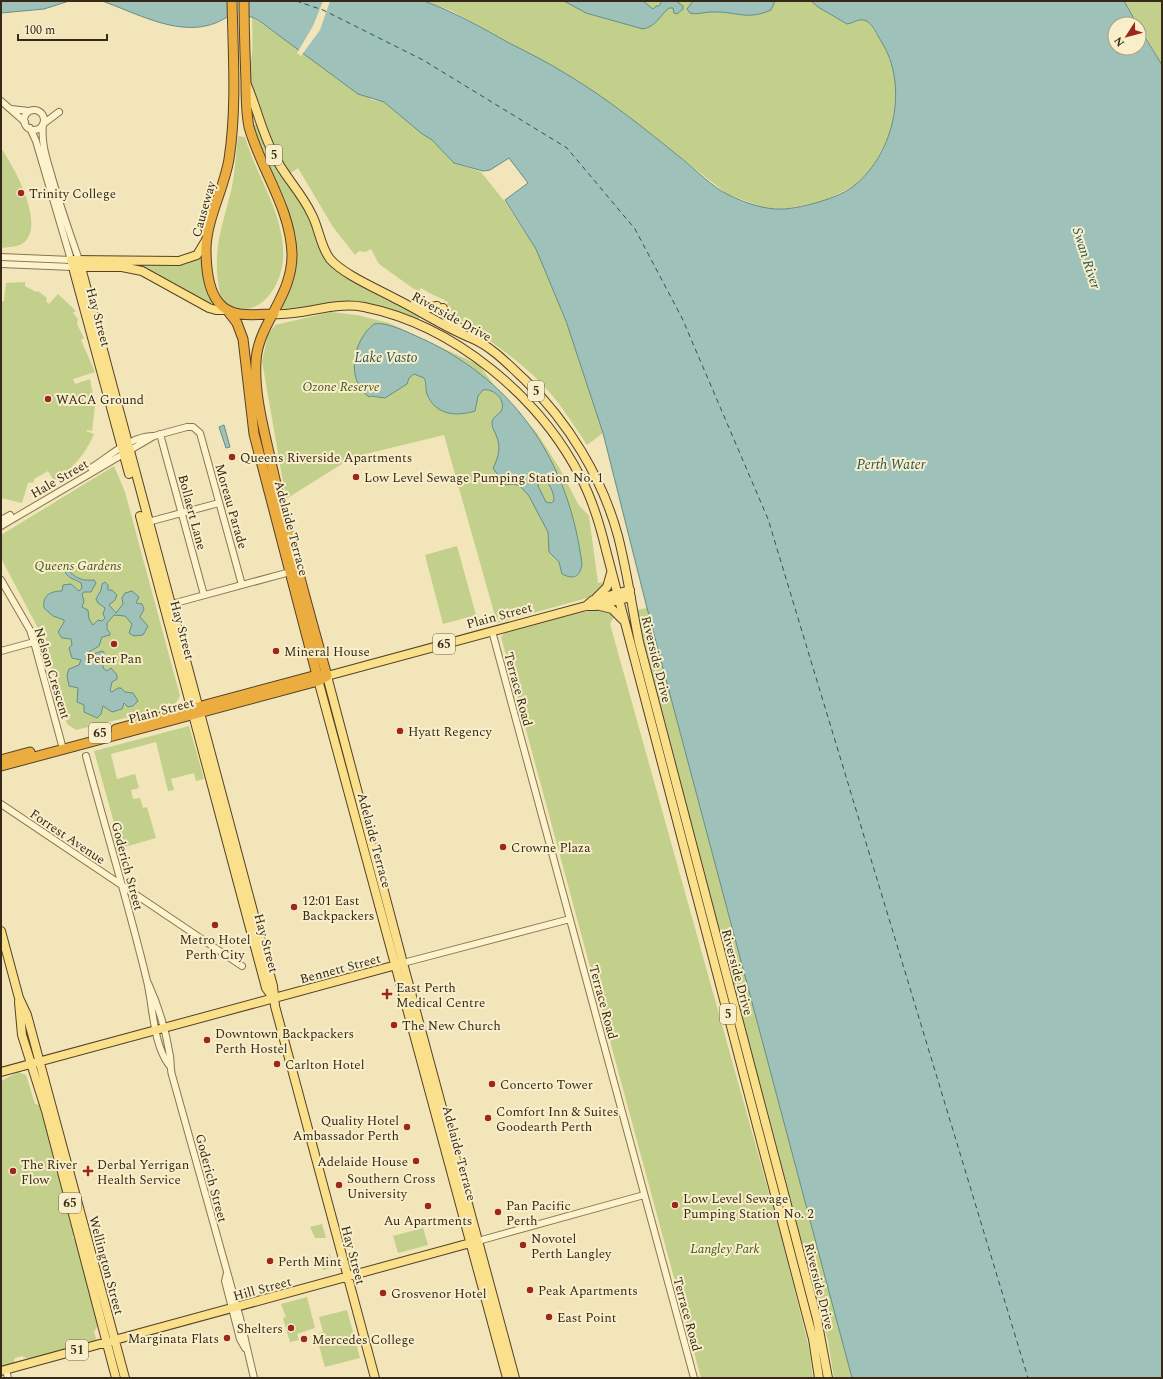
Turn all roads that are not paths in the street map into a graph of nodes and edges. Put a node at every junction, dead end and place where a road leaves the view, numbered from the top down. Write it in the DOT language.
graph roads {
  1 [pos="232,1"];
  2 [pos="244,1"];
  3 [pos="246,83"];
  4 [pos="1,101"];
  5 [pos="11,109"];
  6 [pos="29,111"];
  7 [pos="40,112"];
  8 [pos="25,122"];
  9 [pos="43,125"];
  10 [pos="30,128"];
  11 [pos="208,233"];
  12 [pos="1,257"];
  13 [pos="76,263"];
  14 [pos="1,264"];
  15 [pos="378,289"];
  16 [pos="227,310"];
  17 [pos="274,314"];
  18 [pos="472,339"];
  19 [pos="157,435"];
  20 [pos="125,449"];
  21 [pos="219,503"];
  22 [pos="182,513"];
  23 [pos="1,520"];
  24 [pos="148,522"];
  25 [pos="1,526"];
  26 [pos="611,569"];
  27 [pos="290,572"];
  28 [pos="1,575"];
  29 [pos="3,583"];
  30 [pos="242,585"];
  31 [pos="630,593"];
  32 [pos="204,595"];
  33 [pos="618,597"];
  34 [pos="595,603"];
  35 [pos="167,605"];
  36 [pos="624,621"];
  37 [pos="492,631"];
  38 [pos="34,642"];
  39 [pos="1,651"];
  40 [pos="327,676"];
  41 [pos="317,678"];
  42 [pos="196,711"];
  43 [pos="63,746"];
  44 [pos="86,756"];
  45 [pos="1,760"];
  46 [pos="1,766"];
  47 [pos="1,804"];
  48 [pos="122,886"];
  49 [pos="570,919"];
  50 [pos="1,931"];
  51 [pos="399,964"];
  52 [pos="242,966"];
  53 [pos="19,998"];
  54 [pos="273,998"];
  55 [pos="160,1029"];
  56 [pos="39,1061"];
  57 [pos="31,1064"];
  58 [pos="1,1072"];
  59 [pos="644,1195"];
  60 [pos="478,1241"];
  61 [pos="470,1243"];
  62 [pos="348,1277"];
  63 [pos="235,1308"];
  64 [pos="110,1341"];
  65 [pos="5,1373"];
  66 [pos="116,1378"];
  67 [pos="124,1378"];
  68 [pos="254,1378"];
  69 [pos="375,1378"];
  70 [pos="507,1378"];
  71 [pos="515,1378"];
  72 [pos="694,1378"];
  73 [pos="819,1378"];
  74 [pos="828,1378"];
  1 -- 11 [label="highway, Causeway"];
  2 -- 3 [label="highway, 5"];
  3 -- 15 [label="main road, Riverside Drive / 5"];
  3 -- 17 [label="highway"];
  4 -- 5 [label="street"];
  5 -- 6 [label="street"];
  5 -- 8 [label="street"];
  6 -- 7 [label="street"];
  6 -- 8 [label="street"];
  7 -- 9 [label="street"];
  7 -- 9 [label="street"];
  8 -- 10 [label="street"];
  9 -- 10 [label="street"];
  9 -- 13 [label="street"];
  10 -- 13 [label="street"];
  11 -- 13 [label="main road"];
  11 -- 16 [label="highway, Causeway"];
  12 -- 13 [label="street"];
  13 -- 14 [label="street"];
  13 -- 16 [label="main road, Hay Street"];
  13 -- 20 [label="main road, Hay Street"];
  15 -- 18 [label="main road, Riverside Drive / 5"];
  15 -- 18 [label="main road"];
  16 -- 17 [label="highway, 5"];
  16 -- 27 [label="highway, Adelaide Terrace"];
  17 -- 26 [label="main road, Riverside Drive / 5"];
  17 -- 40 [label="highway, Adelaide Terrace"];
  18 -- 31 [label="main road, Riverside Drive / 5"];
  19 -- 20 [label="street"];
  19 -- 21 [label="street, Moreau Parade"];
  19 -- 22 [label="street, Bollaert Lane"];
  20 -- 23 [label="street, Hale Street"];
  20 -- 24 [label="main road, Hay Street"];
  20 -- 25 [label="street, Hale Street"];
  20 -- 35 [label="main road, Hay Street"];
  21 -- 22 [label="street"];
  21 -- 30 [label="street, Moreau Parade"];
  22 -- 24 [label="street"];
  22 -- 32 [label="street, Bollaert Lane"];
  24 -- 35 [label="main road, Hay Street"];
  26 -- 33 [label="main road, Riverside Drive / 5"];
  26 -- 34 [label="main road"];
  27 -- 30 [label="street"];
  27 -- 41 [label="highway, Adelaide Terrace"];
  28 -- 29 [label="street, Nelson Crescent"];
  29 -- 38 [label="street, Nelson Crescent"];
  30 -- 32 [label="street"];
  31 -- 33 [label="main road, Plain Street / 65"];
  31 -- 74 [label="main road, Riverside Drive / 5"];
  32 -- 35 [label="street"];
  33 -- 34 [label="main road, Plain Street / 65"];
  33 -- 36 [label="main road, Riverside Drive / 5"];
  34 -- 36 [label="main road"];
  34 -- 37 [label="main road, Plain Street / 65"];
  35 -- 42 [label="main road, Hay Street"];
  36 -- 73 [label="main road, Riverside Drive / 5"];
  37 -- 40 [label="main road, Plain Street / 65"];
  37 -- 49 [label="street, Terrace Road"];
  38 -- 39 [label="street"];
  38 -- 43 [label="street, Nelson Crescent"];
  40 -- 41 [label="highway, Plain Street / 65"];
  40 -- 51 [label="main road, Adelaide Terrace"];
  41 -- 42 [label="highway, Plain Street / 65"];
  41 -- 51 [label="main road, Adelaide Terrace"];
  42 -- 43 [label="highway, Plain Street / 65"];
  42 -- 54 [label="main road, Hay Street"];
  43 -- 45 [label="highway, Plain Street / 65"];
  43 -- 46 [label="highway, Plain Street / 65"];
  44 -- 48 [label="street, Goderich Street"];
  47 -- 48 [label="street, Forrest Avenue"];
  48 -- 52 [label="street, Forrest Avenue"];
  48 -- 55 [label="street, Goderich Street"];
  49 -- 51 [label="street, Bennett Street"];
  49 -- 59 [label="street, Terrace Road"];
  50 -- 53 [label="main road, Wellington Street / 65"];
  51 -- 54 [label="main road, Bennett Street"];
  51 -- 60 [label="main road, Adelaide Terrace"];
  51 -- 61 [label="main road, Adelaide Terrace"];
  53 -- 56 [label="main road, Wellington Street / 65"];
  53 -- 57 [label="main road, Wellington Street / 65"];
  54 -- 55 [label="main road, Bennett Street"];
  54 -- 62 [label="main road, Hay Street"];
  55 -- 56 [label="main road, Bennett Street"];
  55 -- 63 [label="street, Goderich Street"];
  56 -- 57 [label="main road, Bennett Street"];
  56 -- 64 [label="main road, Wellington Street / 65"];
  57 -- 58 [label="main road, Bennett Street"];
  57 -- 64 [label="main road, Wellington Street / 65"];
  59 -- 60 [label="street, Hill Street"];
  59 -- 72 [label="street, Terrace Road"];
  60 -- 61 [label="main road, Hill Street"];
  60 -- 71 [label="main road, Adelaide Terrace"];
  61 -- 62 [label="main road, Hill Street"];
  61 -- 70 [label="main road, Adelaide Terrace"];
  62 -- 63 [label="main road, Hill Street"];
  62 -- 69 [label="main road, Hay Street"];
  63 -- 64 [label="main road, Hill Street"];
  63 -- 68 [label="street, Goderich Street"];
  64 -- 65 [label="main road, Hill Street / 51"];
  64 -- 66 [label="main road, Wellington Street / 65"];
  64 -- 67 [label="main road, Wellington Street / 65"];
}
